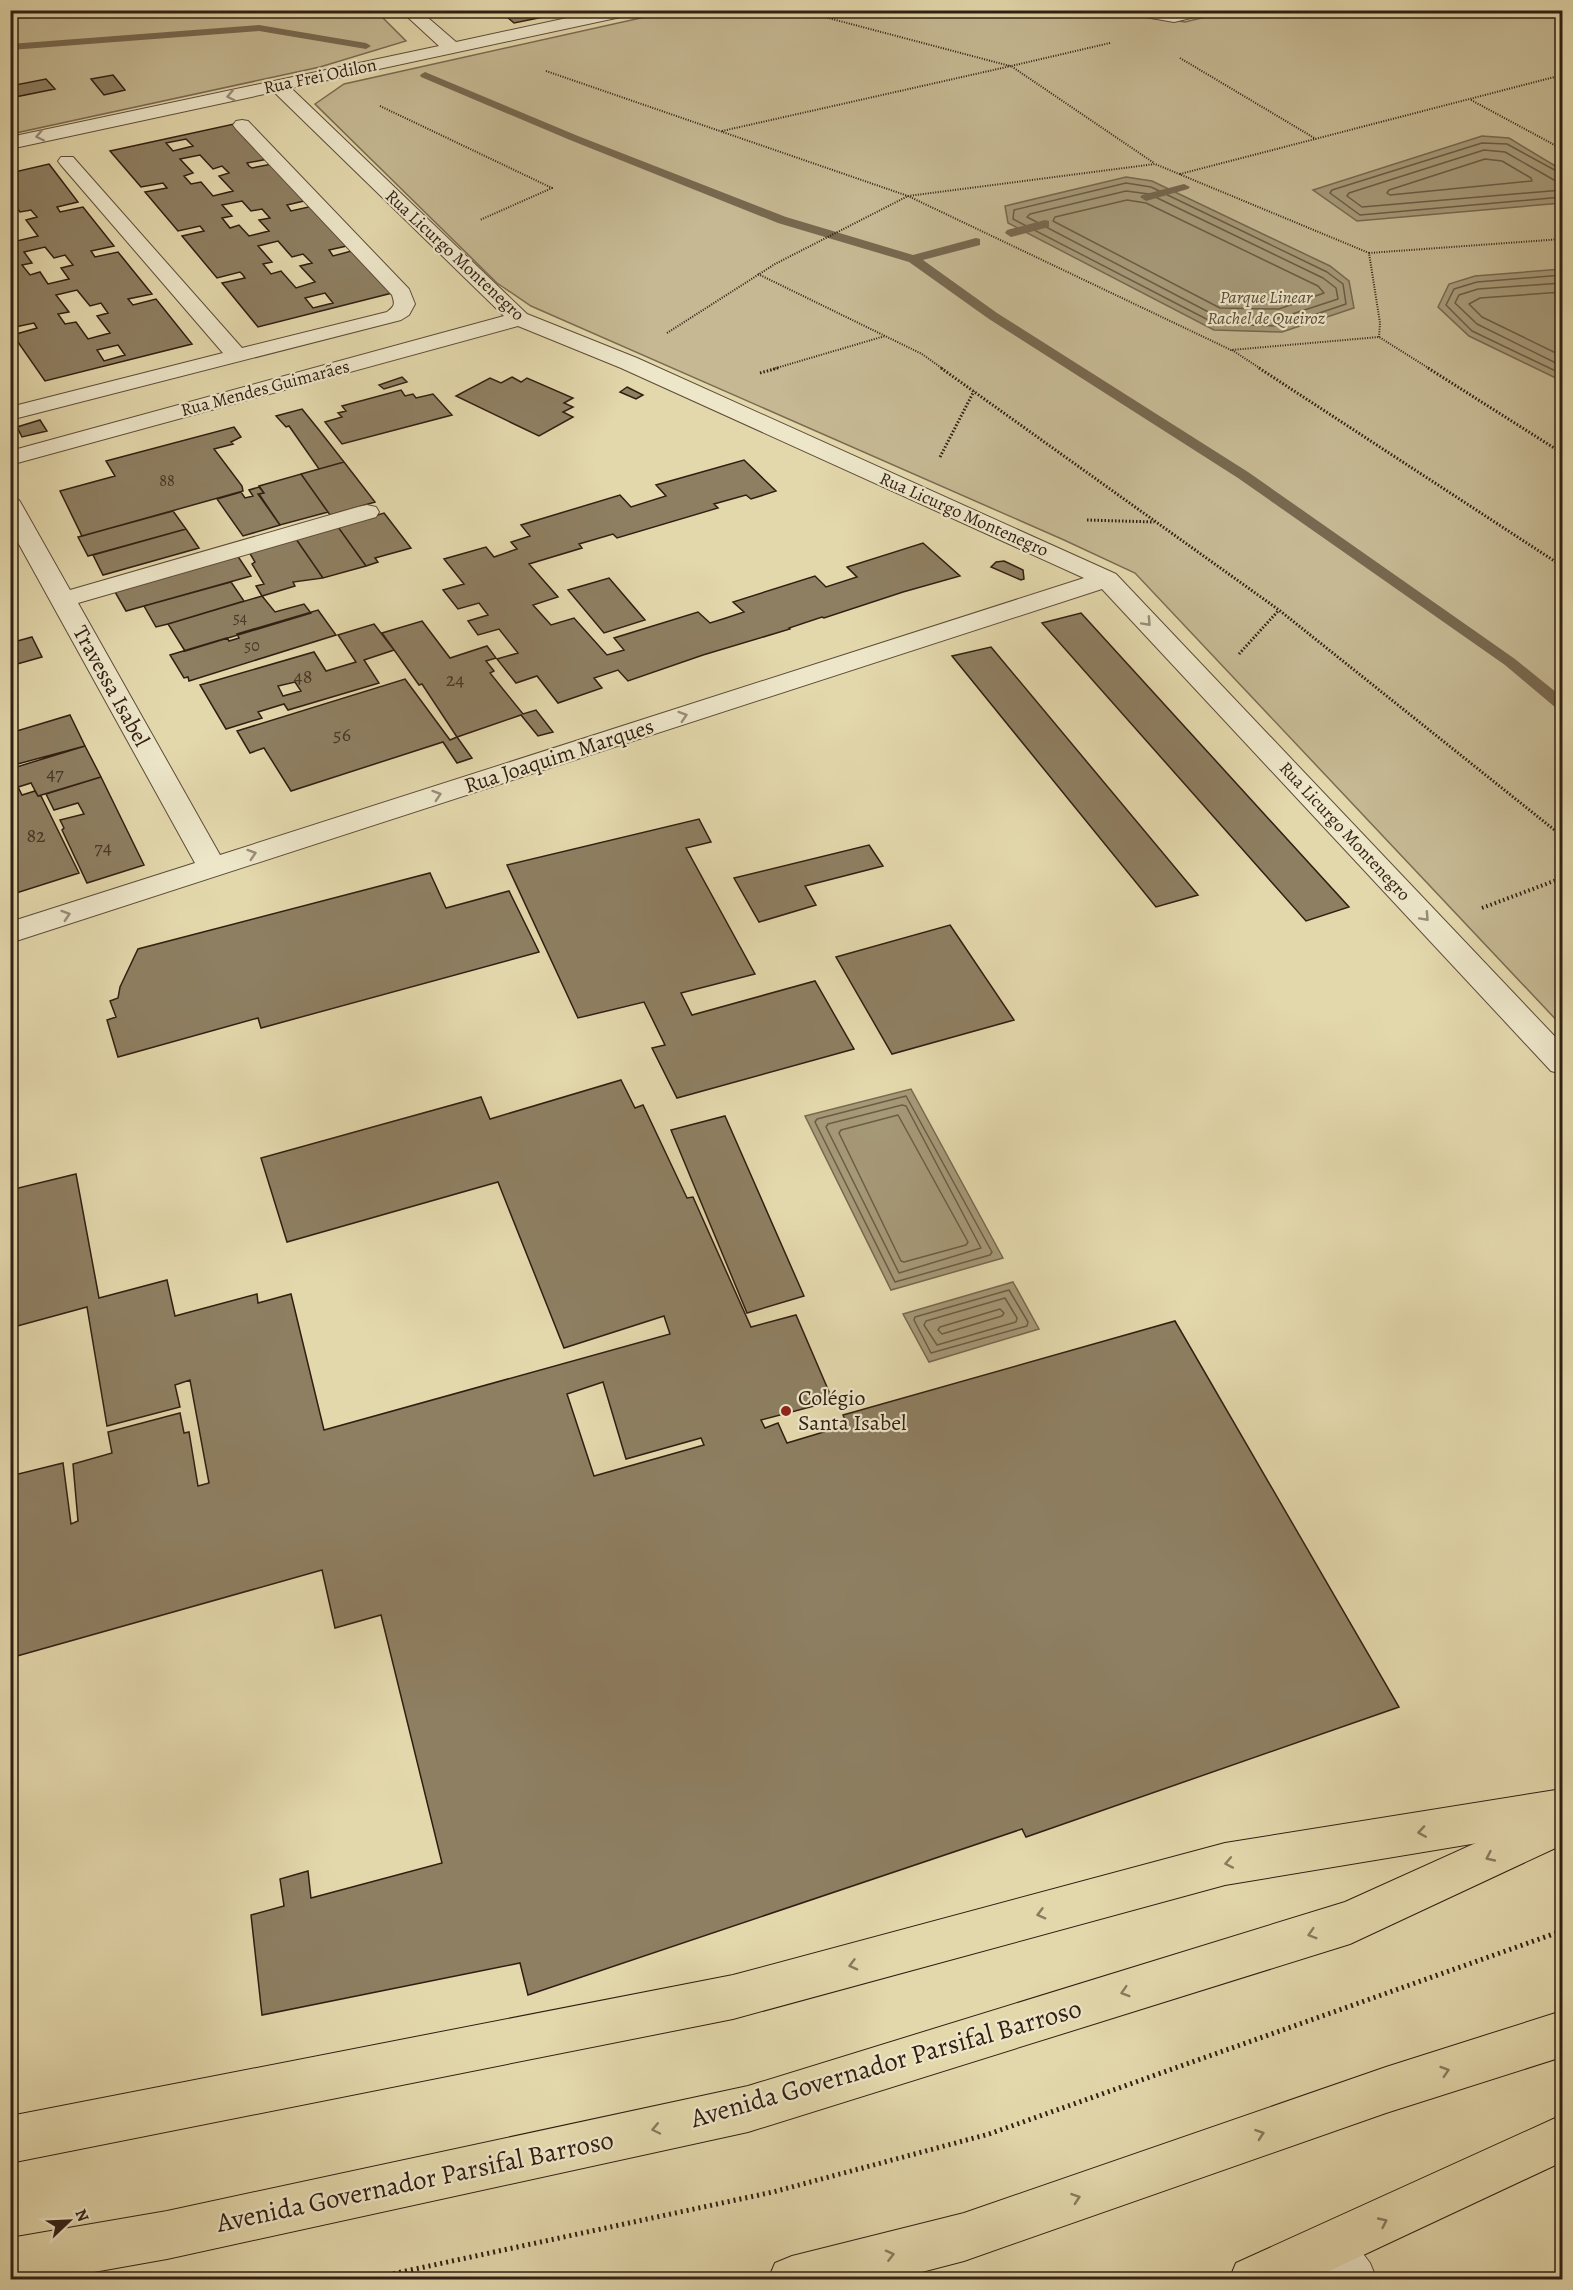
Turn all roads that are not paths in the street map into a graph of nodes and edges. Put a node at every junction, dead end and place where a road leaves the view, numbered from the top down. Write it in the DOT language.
graph roads {
  1 [pos="408,10"];
  2 [pos="630,10"];
  3 [pos="1134,10"];
  4 [pos="1202,10"];
  5 [pos="452,48"];
  6 [pos="278,86"];
  7 [pos="242,125"];
  8 [pos="10,143"];
  9 [pos="67,161"];
  10 [pos="519,319"];
  11 [pos="237,357"];
  12 [pos="10,414"];
  13 [pos="10,458"];
  14 [pos="10,505"];
  15 [pos="366,512"];
  16 [pos="1107,579"];
  17 [pos="62,600"];
  18 [pos="212,867"];
  19 [pos="10,933"];
  20 [pos="1563,1063"];
  21 [pos="1563,1809"];
  22 [pos="1563,1824"];
  23 [pos="1563,2034"];
  24 [pos="1563,2138"];
  25 [pos="10,2140"];
  26 [pos="10,2262"];
  27 [pos="1340,2264"];
  28 [pos="792,2280"];
  29 [pos="1253,2280"];
  1 -- 5 [label="street"];
  2 -- 5 [label="street, Rua Frei Odilon"];
  3 -- 4 [label="street"];
  5 -- 6 [label="street, Rua Frei Odilon"];
  6 -- 8 [label="street, Rua Frei Odilon, one-way"];
  6 -- 10 [label="street, Rua Licurgo Montenegro"];
  7 -- 11 [label="lane"];
  9 -- 11 [label="lane"];
  10 -- 13 [label="street, Rua Mendes Guimarães"];
  10 -- 16 [label="street, Rua Licurgo Montenegro"];
  11 -- 12 [label="lane"];
  14 -- 17 [label="street, Travessa Isabel"];
  15 -- 17 [label="street"];
  18 -- 16 [label="street, Rua Joaquim Marques, one-way"];
  16 -- 20 [label="street, Rua Licurgo Montenegro, one-way"];
  17 -- 18 [label="street, Travessa Isabel"];
  19 -- 18 [label="street, Rua Joaquim Marques, one-way"];
  21 -- 25 [label="main road, one-way"];
  22 -- 26 [label="main road, Avenida Governador Parsifal Barroso, one-way"];
  28 -- 23 [label="main road, one-way"];
  27 -- 24 [label="main road, one-way"];
  27 -- 29 [label="main road"];
}
